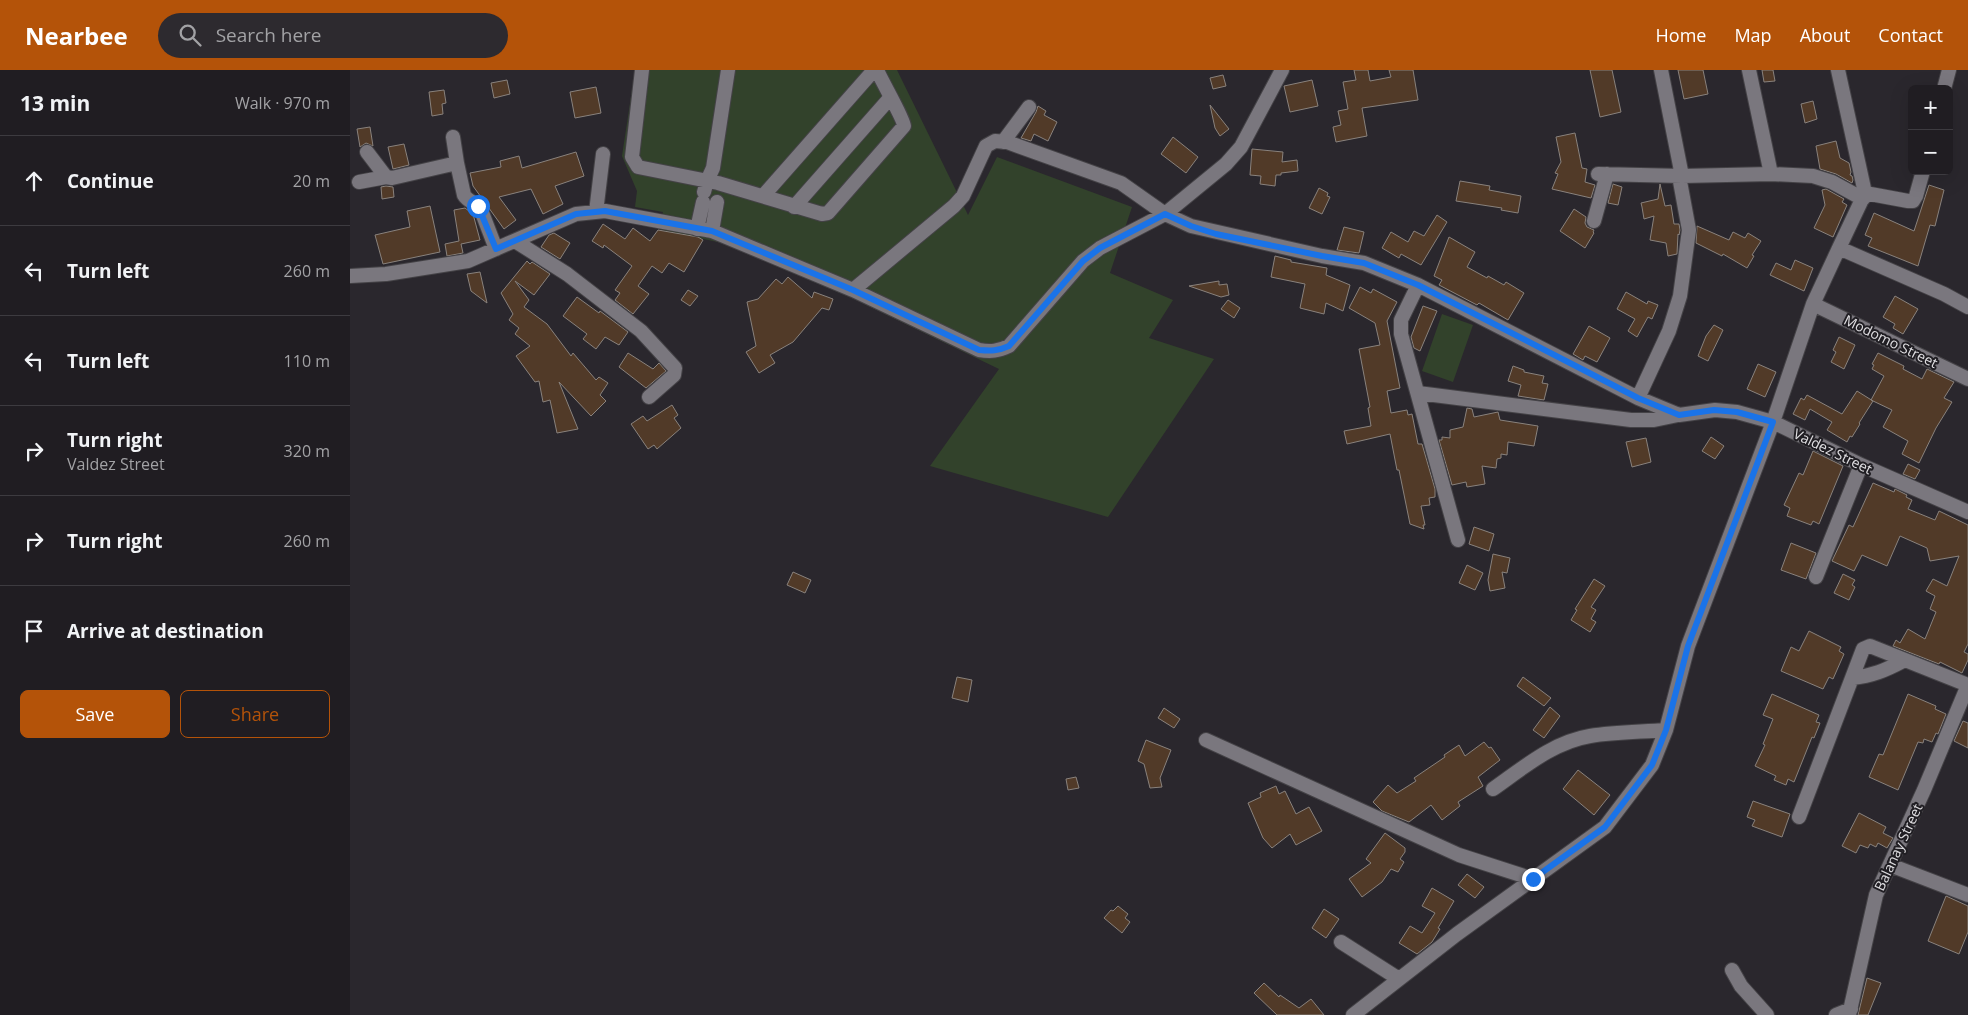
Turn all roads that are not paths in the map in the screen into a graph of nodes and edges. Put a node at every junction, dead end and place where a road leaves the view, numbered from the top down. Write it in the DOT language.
graph roads {
  1 [pos="642,70"];
  2 [pos="728,70"];
  3 [pos="875,70"];
  4 [pos="1282,70"];
  5 [pos="1661,70"];
  6 [pos="1749,70"];
  7 [pos="1838,70"];
  8 [pos="1949,70"];
  9 [pos="1945,85"];
  10 [pos="890,98"];
  11 [pos="1029,106"];
  12 [pos="452,137"];
  13 [pos="1003,142"];
  14 [pos="367,152"];
  15 [pos="603,154"];
  16 [pos="457,163"];
  17 [pos="1771,174"];
  18 [pos="1922,175"];
  19 [pos="1681,176"];
  20 [pos="386,177"];
  21 [pos="358,182"];
  22 [pos="711,189"];
  23 [pos="763,196"];
  24 [pos="1864,196"];
  25 [pos="794,207"];
  26 [pos="596,212"];
  27 [pos="1165,214"];
  28 [pos="1594,221"];
  29 [pos="697,229"];
  30 [pos="712,231"];
  31 [pos="515,240"];
  32 [pos="1839,248"];
  33 [pos="496,249"];
  34 [pos="350,276"];
  35 [pos="1418,285"];
  36 [pos="853,290"];
  37 [pos="1813,304"];
  38 [pos="1968,307"];
  39 [pos="1968,379"];
  40 [pos="1418,393"];
  41 [pos="649,397"];
  42 [pos="1638,398"];
  43 [pos="1679,415"];
  44 [pos="1773,422"];
  45 [pos="1861,465"];
  46 [pos="1968,512"];
  47 [pos="1458,540"];
  48 [pos="1816,577"];
  49 [pos="1903,661"];
  50 [pos="1852,678"];
  51 [pos="1968,685"];
  52 [pos="1666,730"];
  53 [pos="1206,740"];
  54 [pos="1493,789"];
  55 [pos="1799,817"];
  56 [pos="1890,865"];
  57 [pos="1533,879"];
  58 [pos="1968,895"];
  59 [pos="1340,942"];
  60 [pos="1732,970"];
  61 [pos="1399,979"];
  62 [pos="1850,1012"];
  63 [pos="1353,1015"];
  64 [pos="1767,1015"];
  65 [pos="1836,1015"];
  1 -- 22 [label="street"];
  2 -- 22 [label="street"];
  3 -- 10 [label="street"];
  3 -- 23 [label="street"];
  4 -- 27 [label="street"];
  5 -- 19 [label="street"];
  6 -- 17 [label="street"];
  7 -- 24 [label="street"];
  8 -- 9 [label="street"];
  10 -- 25 [label="street"];
  10 -- 25 [label="street"];
  11 -- 13 [label="street"];
  12 -- 16 [label="street"];
  13 -- 27 [label="street"];
  13 -- 36 [label="street"];
  14 -- 20 [label="street"];
  15 -- 26 [label="street"];
  16 -- 20 [label="street"];
  16 -- 33 [label="street"];
  17 -- 19 [label="street"];
  17 -- 24 [label="street"];
  18 -- 24 [label="street"];
  19 -- 28 [label="street"];
  19 -- 42 [label="street"];
  20 -- 21 [label="street"];
  22 -- 23 [label="street"];
  22 -- 29 [label="street"];
  22 -- 30 [label="street"];
  23 -- 25 [label="street"];
  24 -- 32 [label="street"];
  26 -- 29 [label="street"];
  26 -- 31 [label="street"];
  27 -- 35 [label="street"];
  27 -- 36 [label="street"];
  29 -- 30 [label="street"];
  30 -- 36 [label="street"];
  31 -- 33 [label="street"];
  31 -- 41 [label="street"];
  32 -- 37 [label="street"];
  32 -- 38 [label="street"];
  33 -- 34 [label="street"];
  35 -- 40 [label="street"];
  35 -- 42 [label="street"];
  37 -- 39 [label="street, Modomo Street"];
  37 -- 44 [label="street"];
  40 -- 43 [label="street, Valdez Street"];
  40 -- 47 [label="street"];
  42 -- 43 [label="street"];
  43 -- 44 [label="street, Valdez Street"];
  44 -- 45 [label="street, Valdez Street"];
  44 -- 52 [label="street"];
  45 -- 46 [label="street, Valdez Street"];
  45 -- 48 [label="street"];
  49 -- 50 [label="street"];
  49 -- 50 [label="street"];
  49 -- 51 [label="street"];
  50 -- 55 [label="street"];
  51 -- 56 [label="street, Balanay Street"];
  52 -- 54 [label="street"];
  52 -- 57 [label="street"];
  53 -- 57 [label="street"];
  56 -- 58 [label="street"];
  56 -- 62 [label="street, Balanay Street"];
  57 -- 61 [label="street"];
  59 -- 61 [label="street"];
  60 -- 64 [label="street"];
  61 -- 63 [label="street"];
  62 -- 65 [label="street"];
}
